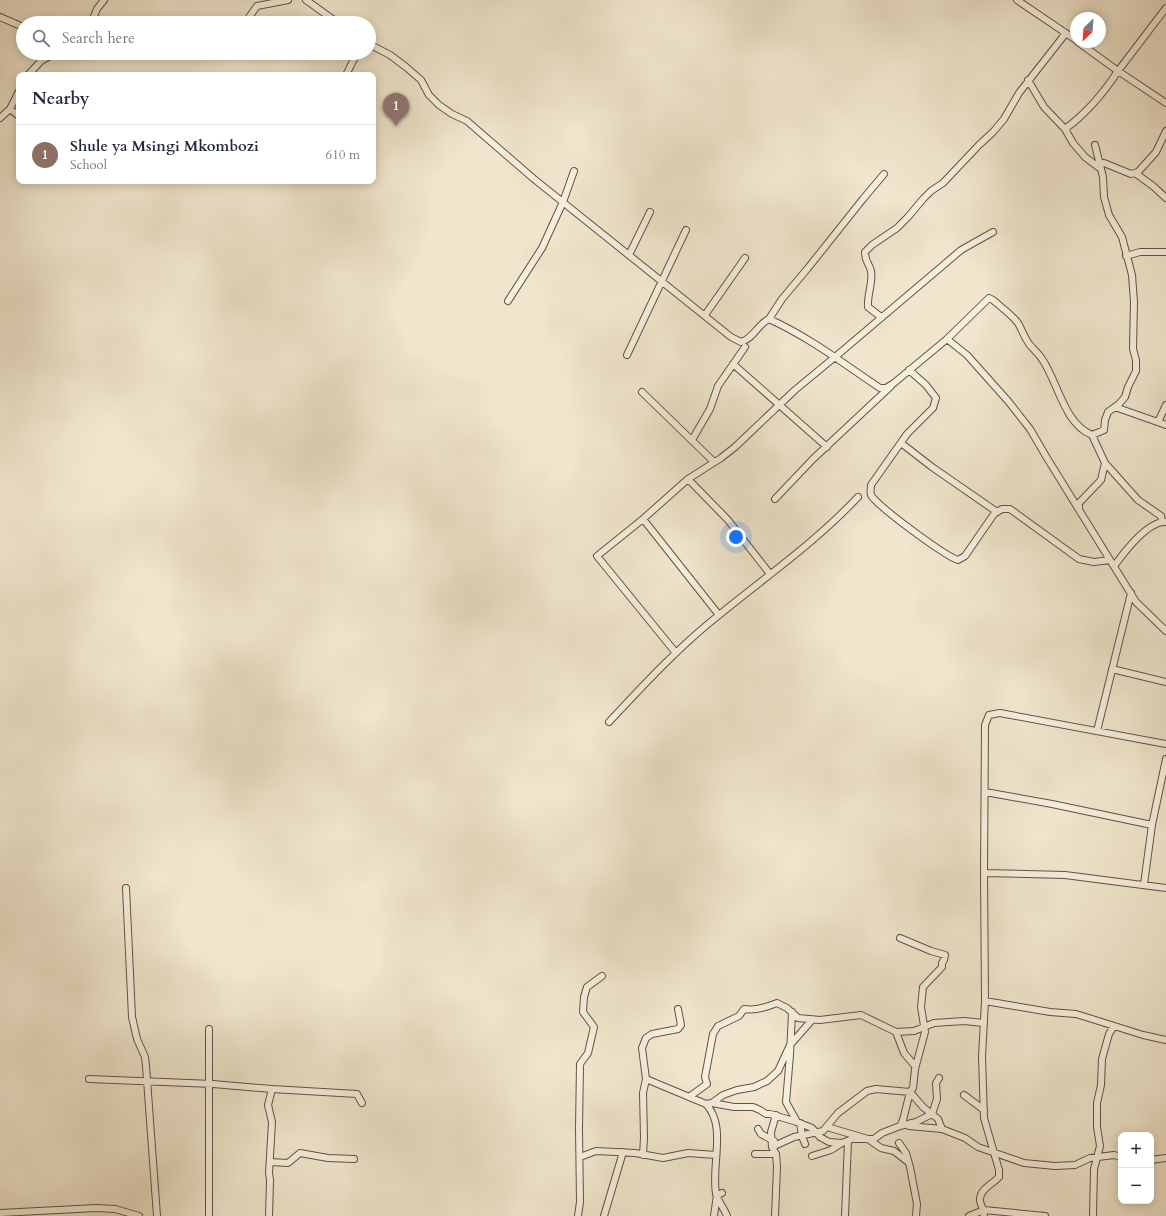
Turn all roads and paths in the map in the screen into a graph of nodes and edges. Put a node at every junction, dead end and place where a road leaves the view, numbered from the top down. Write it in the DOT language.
graph roads {
  1 [pos="104,0"];
  2 [pos="288,0"];
  3 [pos="306,0"];
  4 [pos="1017,0"];
  5 [pos="1166,8"];
  6 [pos="94,16"];
  7 [pos="250,16"];
  8 [pos="328,16"];
  9 [pos="0,17"];
  10 [pos="16,24"];
  11 [pos="1066,33"];
  12 [pos="1070,36"];
  13 [pos="376,48"];
  14 [pos="1087,48"];
  15 [pos="43,60"];
  16 [pos="354,60"];
  17 [pos="1118,71"];
  18 [pos="31,72"];
  19 [pos="348,72"];
  20 [pos="1028,80"];
  21 [pos="16,97"];
  22 [pos="1166,103"];
  23 [pos="10,109"];
  24 [pos="16,114"];
  25 [pos="0,118"];
  26 [pos="1065,129"];
  27 [pos="1166,131"];
  28 [pos="1095,145"];
  29 [pos="1100,166"];
  30 [pos="574,172"];
  31 [pos="1134,173"];
  32 [pos="884,174"];
  33 [pos="1166,198"];
  34 [pos="563,202"];
  35 [pos="650,212"];
  36 [pos="686,230"];
  37 [pos="993,232"];
  38 [pos="1166,252"];
  39 [pos="629,255"];
  40 [pos="1126,256"];
  41 [pos="745,258"];
  42 [pos="662,281"];
  43 [pos="508,301"];
  44 [pos="705,315"];
  45 [pos="881,317"];
  46 [pos="769,319"];
  47 [pos="947,339"];
  48 [pos="745,347"];
  49 [pos="627,355"];
  50 [pos="835,357"];
  51 [pos="733,364"];
  52 [pos="909,370"];
  53 [pos="894,383"];
  54 [pos="642,392"];
  55 [pos="779,405"];
  56 [pos="1166,405"];
  57 [pos="1115,407"];
  58 [pos="1158,422"];
  59 [pos="1166,425"];
  60 [pos="1092,435"];
  61 [pos="692,440"];
  62 [pos="901,442"];
  63 [pos="827,447"];
  64 [pos="714,462"];
  65 [pos="1105,464"];
  66 [pos="688,479"];
  67 [pos="858,497"];
  68 [pos="774,499"];
  69 [pos="1080,511"];
  70 [pos="997,512"];
  71 [pos="643,519"];
  72 [pos="1164,521"];
  73 [pos="1110,560"];
  74 [pos="1114,566"];
  75 [pos="770,574"];
  76 [pos="1131,593"];
  77 [pos="719,615"];
  78 [pos="1166,631"];
  79 [pos="676,653"];
  80 [pos="1112,669"];
  81 [pos="1166,682"];
  82 [pos="609,722"];
  83 [pos="1097,731"];
  84 [pos="1166,744"];
  85 [pos="1166,759"];
  86 [pos="984,792"];
  87 [pos="1152,825"];
  88 [pos="984,873"];
  89 [pos="1144,884"];
  90 [pos="126,888"];
  91 [pos="1166,888"];
  92 [pos="900,938"];
  93 [pos="602,976"];
  94 [pos="985,1001"];
  95 [pos="678,1009"];
  96 [pos="792,1012"];
  97 [pos="812,1020"];
  98 [pos="984,1023"];
  99 [pos="1114,1026"];
  100 [pos="924,1027"];
  101 [pos="209,1030"];
  102 [pos="896,1032"];
  103 [pos="1166,1040"];
  104 [pos="790,1045"];
  105 [pos="915,1066"];
  106 [pos="939,1078"];
  107 [pos="88,1079"];
  108 [pos="646,1079"];
  109 [pos="147,1082"];
  110 [pos="209,1084"];
  111 [pos="272,1089"];
  112 [pos="910,1092"];
  113 [pos="964,1095"];
  114 [pos="689,1097"];
  115 [pos="362,1103"];
  116 [pos="709,1103"];
  117 [pos="984,1110"];
  118 [pos="932,1114"];
  119 [pos="776,1115"];
  120 [pos="798,1122"];
  121 [pos="900,1126"];
  122 [pos="827,1127"];
  123 [pos="942,1129"];
  124 [pos="758,1130"];
  125 [pos="816,1131"];
  126 [pos="802,1136"];
  127 [pos="868,1139"];
  128 [pos="772,1140"];
  129 [pos="829,1142"];
  130 [pos="845,1142"];
  131 [pos="899,1143"];
  132 [pos="781,1144"];
  133 [pos="805,1144"];
  134 [pos="772,1148"];
  135 [pos="830,1151"];
  136 [pos="623,1152"];
  137 [pos="994,1152"];
  138 [pos="755,1154"];
  139 [pos="776,1154"];
  140 [pos="643,1155"];
  141 [pos="716,1155"];
  142 [pos="812,1156"];
  143 [pos="1118,1156"];
  144 [pos="580,1157"];
  145 [pos="1097,1157"];
  146 [pos="1166,1158"];
  147 [pos="354,1159"];
  148 [pos="1154,1160"];
  149 [pos="270,1162"];
  150 [pos="908,1162"];
  151 [pos="719,1194"];
  152 [pos="0,1213"];
  153 [pos="984,1213"];
  154 [pos="24,1214"];
  155 [pos="139,1216"];
  156 [pos="157,1216"];
  157 [pos="209,1216"];
  158 [pos="269,1216"];
  159 [pos="578,1216"];
  160 [pos="604,1216"];
  161 [pos="714,1216"];
  162 [pos="727,1216"];
  163 [pos="775,1216"];
  164 [pos="845,1216"];
  165 [pos="916,1216"];
  166 [pos="969,1216"];
  167 [pos="1045,1216"];
  168 [pos="1093,1216"];
  1 -- 6 [label="street"];
  2 -- 7 [label="street"];
  3 -- 8 [label="street"];
  4 -- 11 [label="street"];
  5 -- 17 [label="street"];
  9 -- 10 [label="street"];
  11 -- 12 [label="street"];
  11 -- 20 [label="street"];
  13 -- 34 [label="street"];
  14 -- 17 [label="street"];
  15 -- 18 [label="street"];
  16 -- 19 [label="street"];
  17 -- 22 [label="street"];
  17 -- 26 [label="street"];
  20 -- 26 [label="street"];
  20 -- 45 [label="street"];
  21 -- 23 [label="street"];
  23 -- 24 [label="street"];
  23 -- 25 [label="street"];
  26 -- 29 [label="street"];
  27 -- 31 [label="street"];
  28 -- 29 [label="street"];
  29 -- 31 [label="street"];
  29 -- 40 [label="street"];
  30 -- 34 [label="street"];
  31 -- 33 [label="street"];
  32 -- 46 [label="street"];
  34 -- 39 [label="street"];
  34 -- 43 [label="street"];
  35 -- 39 [label="street"];
  36 -- 42 [label="street"];
  37 -- 45 [label="street"];
  38 -- 40 [label="street"];
  39 -- 42 [label="street"];
  40 -- 57 [label="street"];
  41 -- 44 [label="street"];
  42 -- 44 [label="street"];
  42 -- 49 [label="street"];
  44 -- 46 [label="street"];
  45 -- 50 [label="street"];
  46 -- 50 [label="street"];
  47 -- 52 [label="street"];
  47 -- 60 [label="street"];
  47 -- 69 [label="street"];
  48 -- 51 [label="street"];
  50 -- 53 [label="street"];
  50 -- 55 [label="street"];
  51 -- 55 [label="street"];
  51 -- 61 [label="street"];
  52 -- 53 [label="street"];
  52 -- 62 [label="street"];
  53 -- 63 [label="street"];
  54 -- 61 [label="street"];
  55 -- 63 [label="street"];
  55 -- 64 [label="street"];
  56 -- 58 [label="street"];
  57 -- 58 [label="street"];
  57 -- 60 [label="street"];
  58 -- 59 [label="street"];
  60 -- 65 [label="street"];
  61 -- 64 [label="street"];
  62 -- 70 [label="street"];
  62 -- 70 [label="street"];
  63 -- 68 [label="street"];
  64 -- 66 [label="street"];
  65 -- 69 [label="street"];
  65 -- 72 [label="street"];
  66 -- 71 [label="street"];
  66 -- 75 [label="street"];
  67 -- 75 [label="street"];
  69 -- 73 [label="street"];
  70 -- 73 [label="street"];
  71 -- 77 [label="street"];
  71 -- 79 [label="street"];
  72 -- 74 [label="street"];
  73 -- 74 [label="street"];
  74 -- 76 [label="street"];
  75 -- 77 [label="street"];
  76 -- 78 [label="street"];
  76 -- 80 [label="street"];
  77 -- 79 [label="street"];
  79 -- 82 [label="street"];
  80 -- 81 [label="street"];
  80 -- 83 [label="street"];
  83 -- 84 [label="street"];
  83 -- 86 [label="street"];
  85 -- 87 [label="street"];
  86 -- 87 [label="street"];
  86 -- 88 [label="street"];
  87 -- 89 [label="street"];
  88 -- 89 [label="street"];
  88 -- 94 [label="street"];
  89 -- 91 [label="street"];
  90 -- 109 [label="street"];
  92 -- 100 [label="street"];
  93 -- 144 [label="street"];
  94 -- 98 [label="street"];
  94 -- 99 [label="street"];
  95 -- 108 [label="street"];
  96 -- 97 [label="street"];
  96 -- 104 [label="street"];
  96 -- 114 [label="street"];
  97 -- 102 [label="street"];
  97 -- 104 [label="street"];
  98 -- 100 [label="street"];
  98 -- 117 [label="street"];
  99 -- 103 [label="street"];
  99 -- 145 [label="street"];
  100 -- 102 [label="street"];
  100 -- 105 [label="street"];
  101 -- 110 [label="street"];
  102 -- 105 [label="street"];
  104 -- 116 [label="street"];
  104 -- 120 [label="street"];
  105 -- 112 [label="street"];
  106 -- 118 [label="street"];
  107 -- 109 [label="street"];
  108 -- 114 [label="street"];
  108 -- 140 [label="street"];
  109 -- 110 [label="street"];
  109 -- 156 [label="street"];
  110 -- 111 [label="street"];
  110 -- 157 [label="street"];
  111 -- 115 [label="street"];
  111 -- 149 [label="street"];
  112 -- 118 [label="street"];
  112 -- 121 [label="street"];
  112 -- 122 [label="street"];
  113 -- 117 [label="street"];
  114 -- 116 [label="street"];
  116 -- 119 [label="street"];
  116 -- 141 [label="street"];
  117 -- 137 [label="street"];
  118 -- 121 [label="street"];
  118 -- 123 [label="street"];
  119 -- 120 [label="street"];
  119 -- 128 [label="street"];
  120 -- 125 [label="street"];
  120 -- 126 [label="street"];
  121 -- 123 [label="street"];
  121 -- 127 [label="street"];
  122 -- 125 [label="street"];
  122 -- 127 [label="street"];
  123 -- 137 [label="street"];
  124 -- 128 [label="street"];
  125 -- 126 [label="street"];
  125 -- 129 [label="street"];
  126 -- 132 [label="street"];
  126 -- 133 [label="street"];
  127 -- 130 [label="street"];
  127 -- 150 [label="street"];
  128 -- 132 [label="street"];
  128 -- 134 [label="street"];
  129 -- 130 [label="street"];
  129 -- 135 [label="street"];
  130 -- 135 [label="street"];
  130 -- 164 [label="street"];
  131 -- 150 [label="street"];
  132 -- 134 [label="street"];
  134 -- 139 [label="street"];
  135 -- 142 [label="street"];
  136 -- 140 [label="street"];
  136 -- 144 [label="street"];
  136 -- 160 [label="street"];
  137 -- 145 [label="street"];
  137 -- 153 [label="street"];
  138 -- 139 [label="street"];
  139 -- 163 [label="street"];
  140 -- 141 [label="street"];
  141 -- 151 [label="street"];
  143 -- 145 [label="street"];
  144 -- 159 [label="street"];
  145 -- 168 [label="street"];
  146 -- 148 [label="street"];
  147 -- 149 [label="street"];
  149 -- 158 [label="street"];
  150 -- 165 [label="street"];
  151 -- 161 [label="street"];
  151 -- 162 [label="street"];
  152 -- 154 [label="street"];
  153 -- 166 [label="street"];
  153 -- 167 [label="street"];
  154 -- 155 [label="street"];
}
